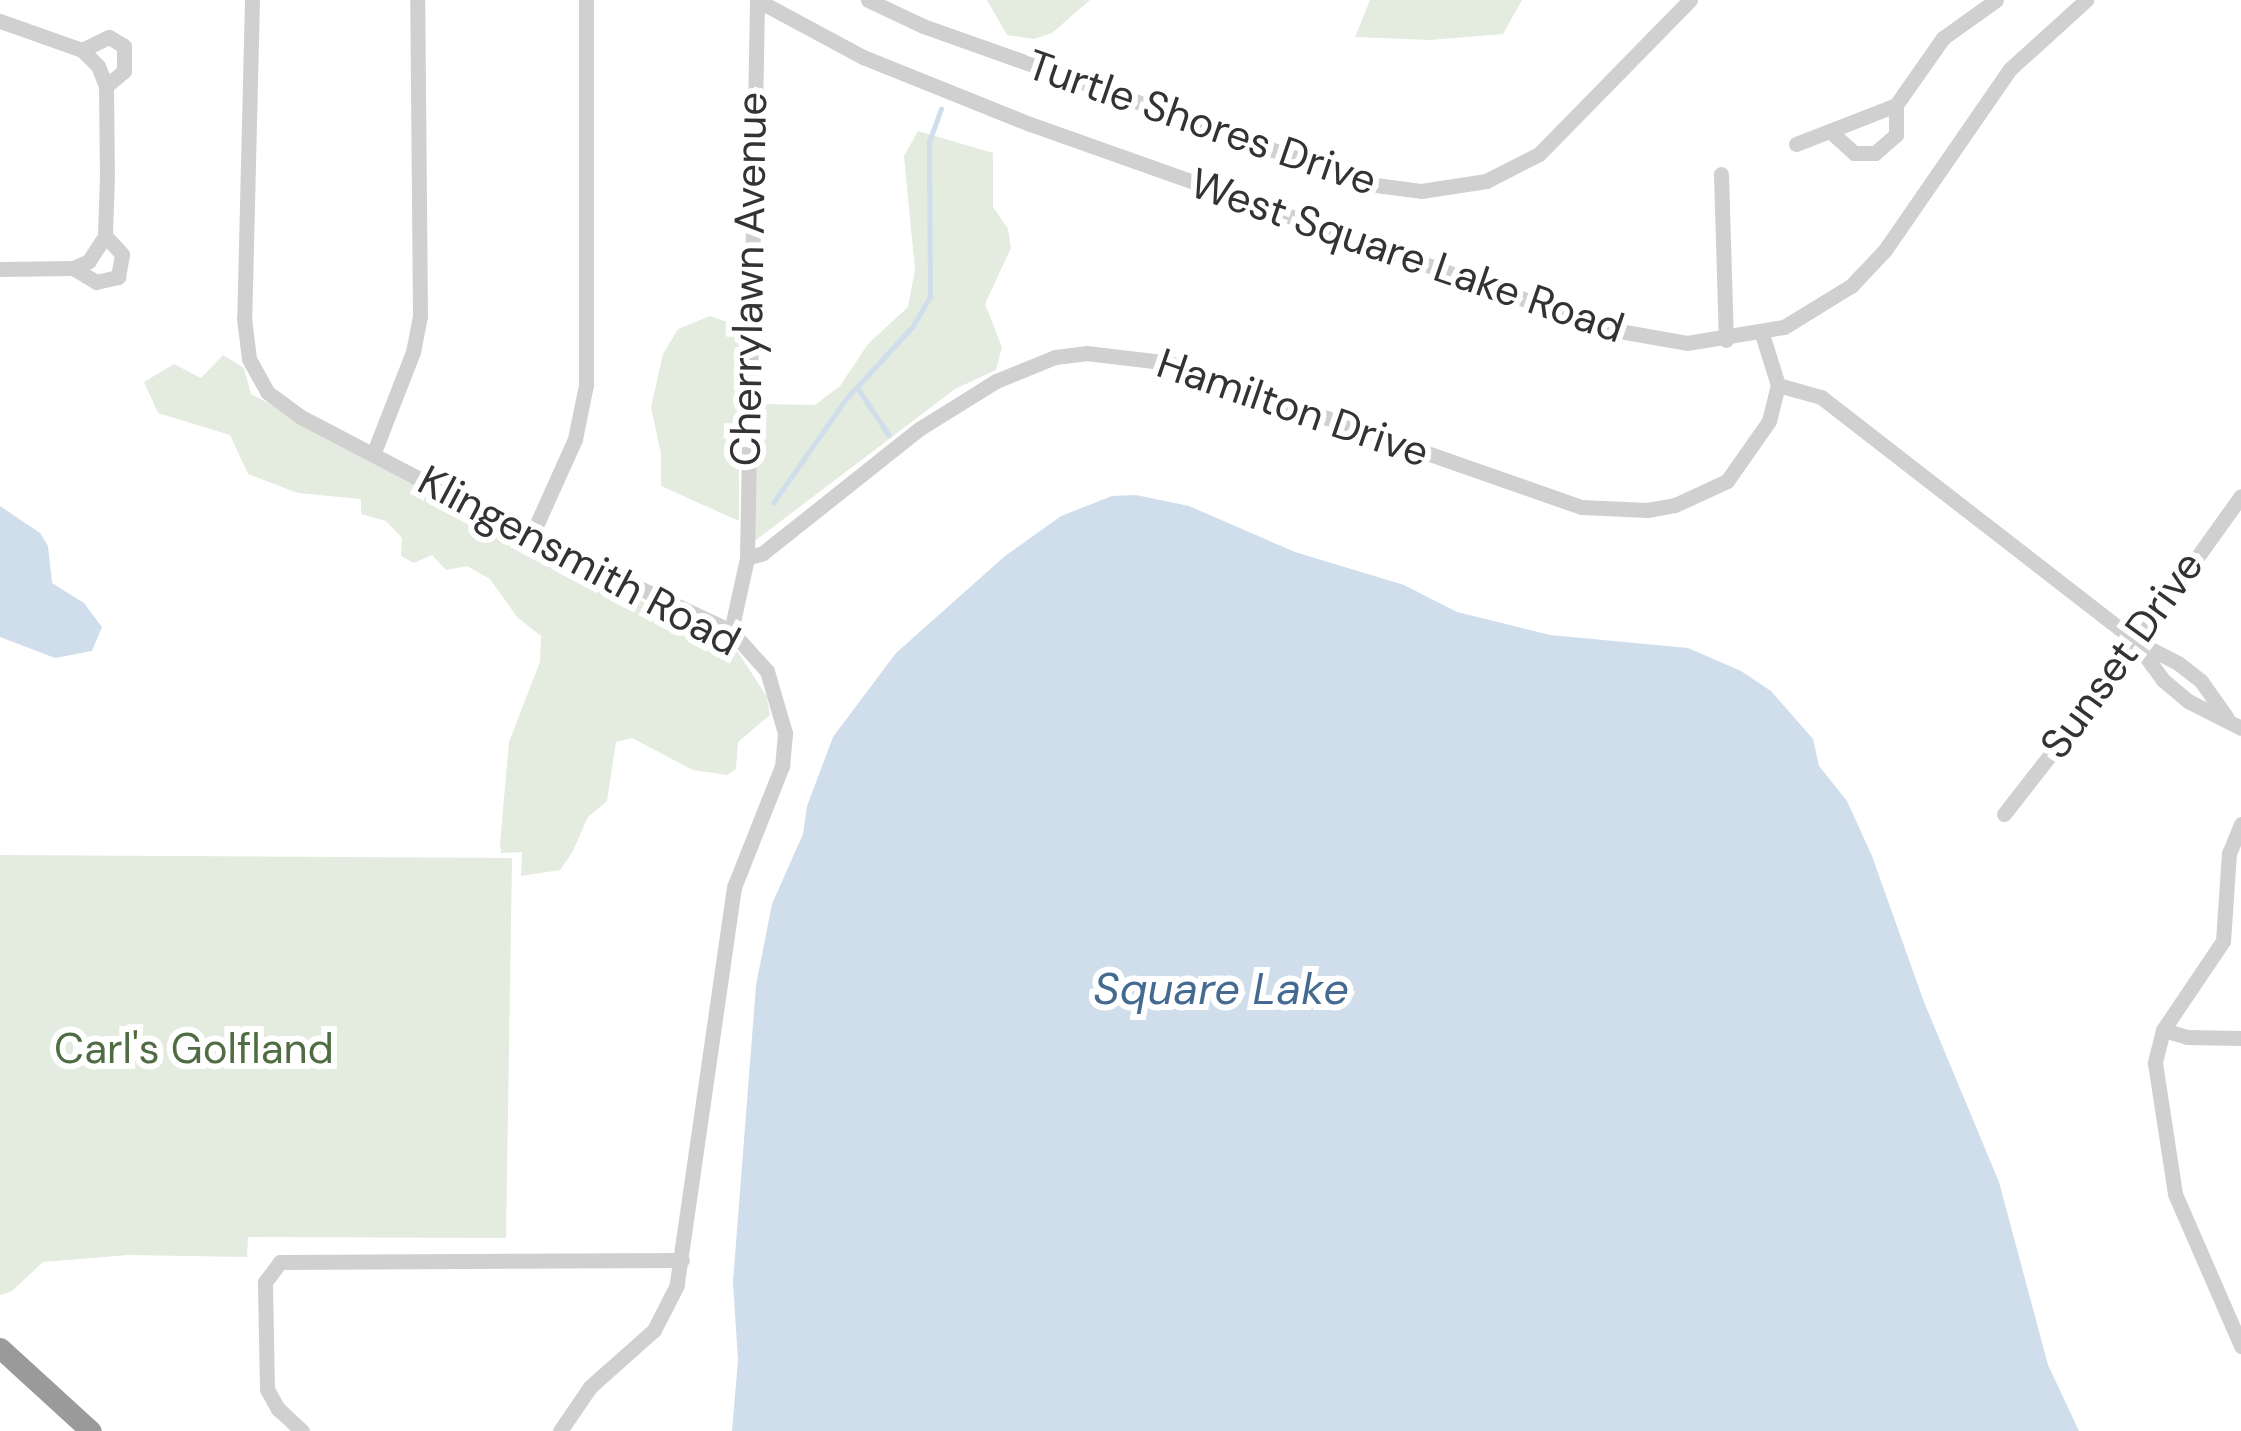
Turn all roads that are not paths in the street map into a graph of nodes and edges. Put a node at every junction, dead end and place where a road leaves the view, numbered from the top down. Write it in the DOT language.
graph roads {
  1 [pos="252,0"];
  2 [pos="417,0"];
  3 [pos="586,0"];
  4 [pos="757,0"];
  5 [pos="868,0"];
  6 [pos="1690,0"];
  7 [pos="1996,0"];
  8 [pos="2086,0"];
  9 [pos="0,21"];
  10 [pos="82,50"];
  11 [pos="106,86"];
  12 [pos="1896,105"];
  13 [pos="1832,134"];
  14 [pos="1796,144"];
  15 [pos="1721,174"];
  16 [pos="105,236"];
  17 [pos="73,268"];
  18 [pos="0,269"];
  19 [pos="1762,334"];
  20 [pos="1726,340"];
  21 [pos="1778,385"];
  22 [pos="374,452"];
  23 [pos="2241,496"];
  24 [pos="531,537"];
  25 [pos="747,557"];
  26 [pos="731,632"];
  27 [pos="2134,641"];
  28 [pos="2234,723"];
  29 [pos="2004,814"];
  30 [pos="2241,824"];
  31 [pos="2163,1030"];
  32 [pos="2241,1037"];
  33 [pos="682,1260"];
  34 [pos="2241,1346"];
  35 [pos="0,1348"];
  36 [pos="91,1431"];
  37 [pos="302,1431"];
  38 [pos="560,1431"];
  1 -- 22 [label="street, Klingensmith Road"];
  2 -- 22 [label="street"];
  3 -- 24 [label="street"];
  4 -- 20 [label="street, West Square Lake Road"];
  4 -- 25 [label="street, Cherrylawn Avenue"];
  5 -- 6 [label="street, Turtle Shores Drive"];
  7 -- 12 [label="street"];
  8 -- 19 [label="street, West Square Lake Road"];
  9 -- 10 [label="street"];
  10 -- 11 [label="street"];
  10 -- 11 [label="street"];
  11 -- 16 [label="street"];
  12 -- 13 [label="street"];
  12 -- 13 [label="street"];
  13 -- 14 [label="street"];
  15 -- 20 [label="street"];
  16 -- 17 [label="street"];
  16 -- 17 [label="street"];
  17 -- 18 [label="street"];
  19 -- 20 [label="street, West Square Lake Road"];
  19 -- 21 [label="street"];
  21 -- 25 [label="street, Hamilton Drive"];
  21 -- 27 [label="street"];
  22 -- 24 [label="street, Klingensmith Road"];
  23 -- 27 [label="street, Sunset Drive"];
  24 -- 26 [label="street, Klingensmith Road"];
  25 -- 26 [label="street"];
  26 -- 33 [label="street, Klingensmith Road"];
  27 -- 28 [label="street"];
  27 -- 29 [label="street, Sunset Drive"];
  30 -- 31 [label="street"];
  31 -- 32 [label="street"];
  31 -- 34 [label="street"];
  33 -- 37 [label="street"];
  33 -- 38 [label="street, Klingensmith Road"];
  35 -- 36 [label="highway"];
}
